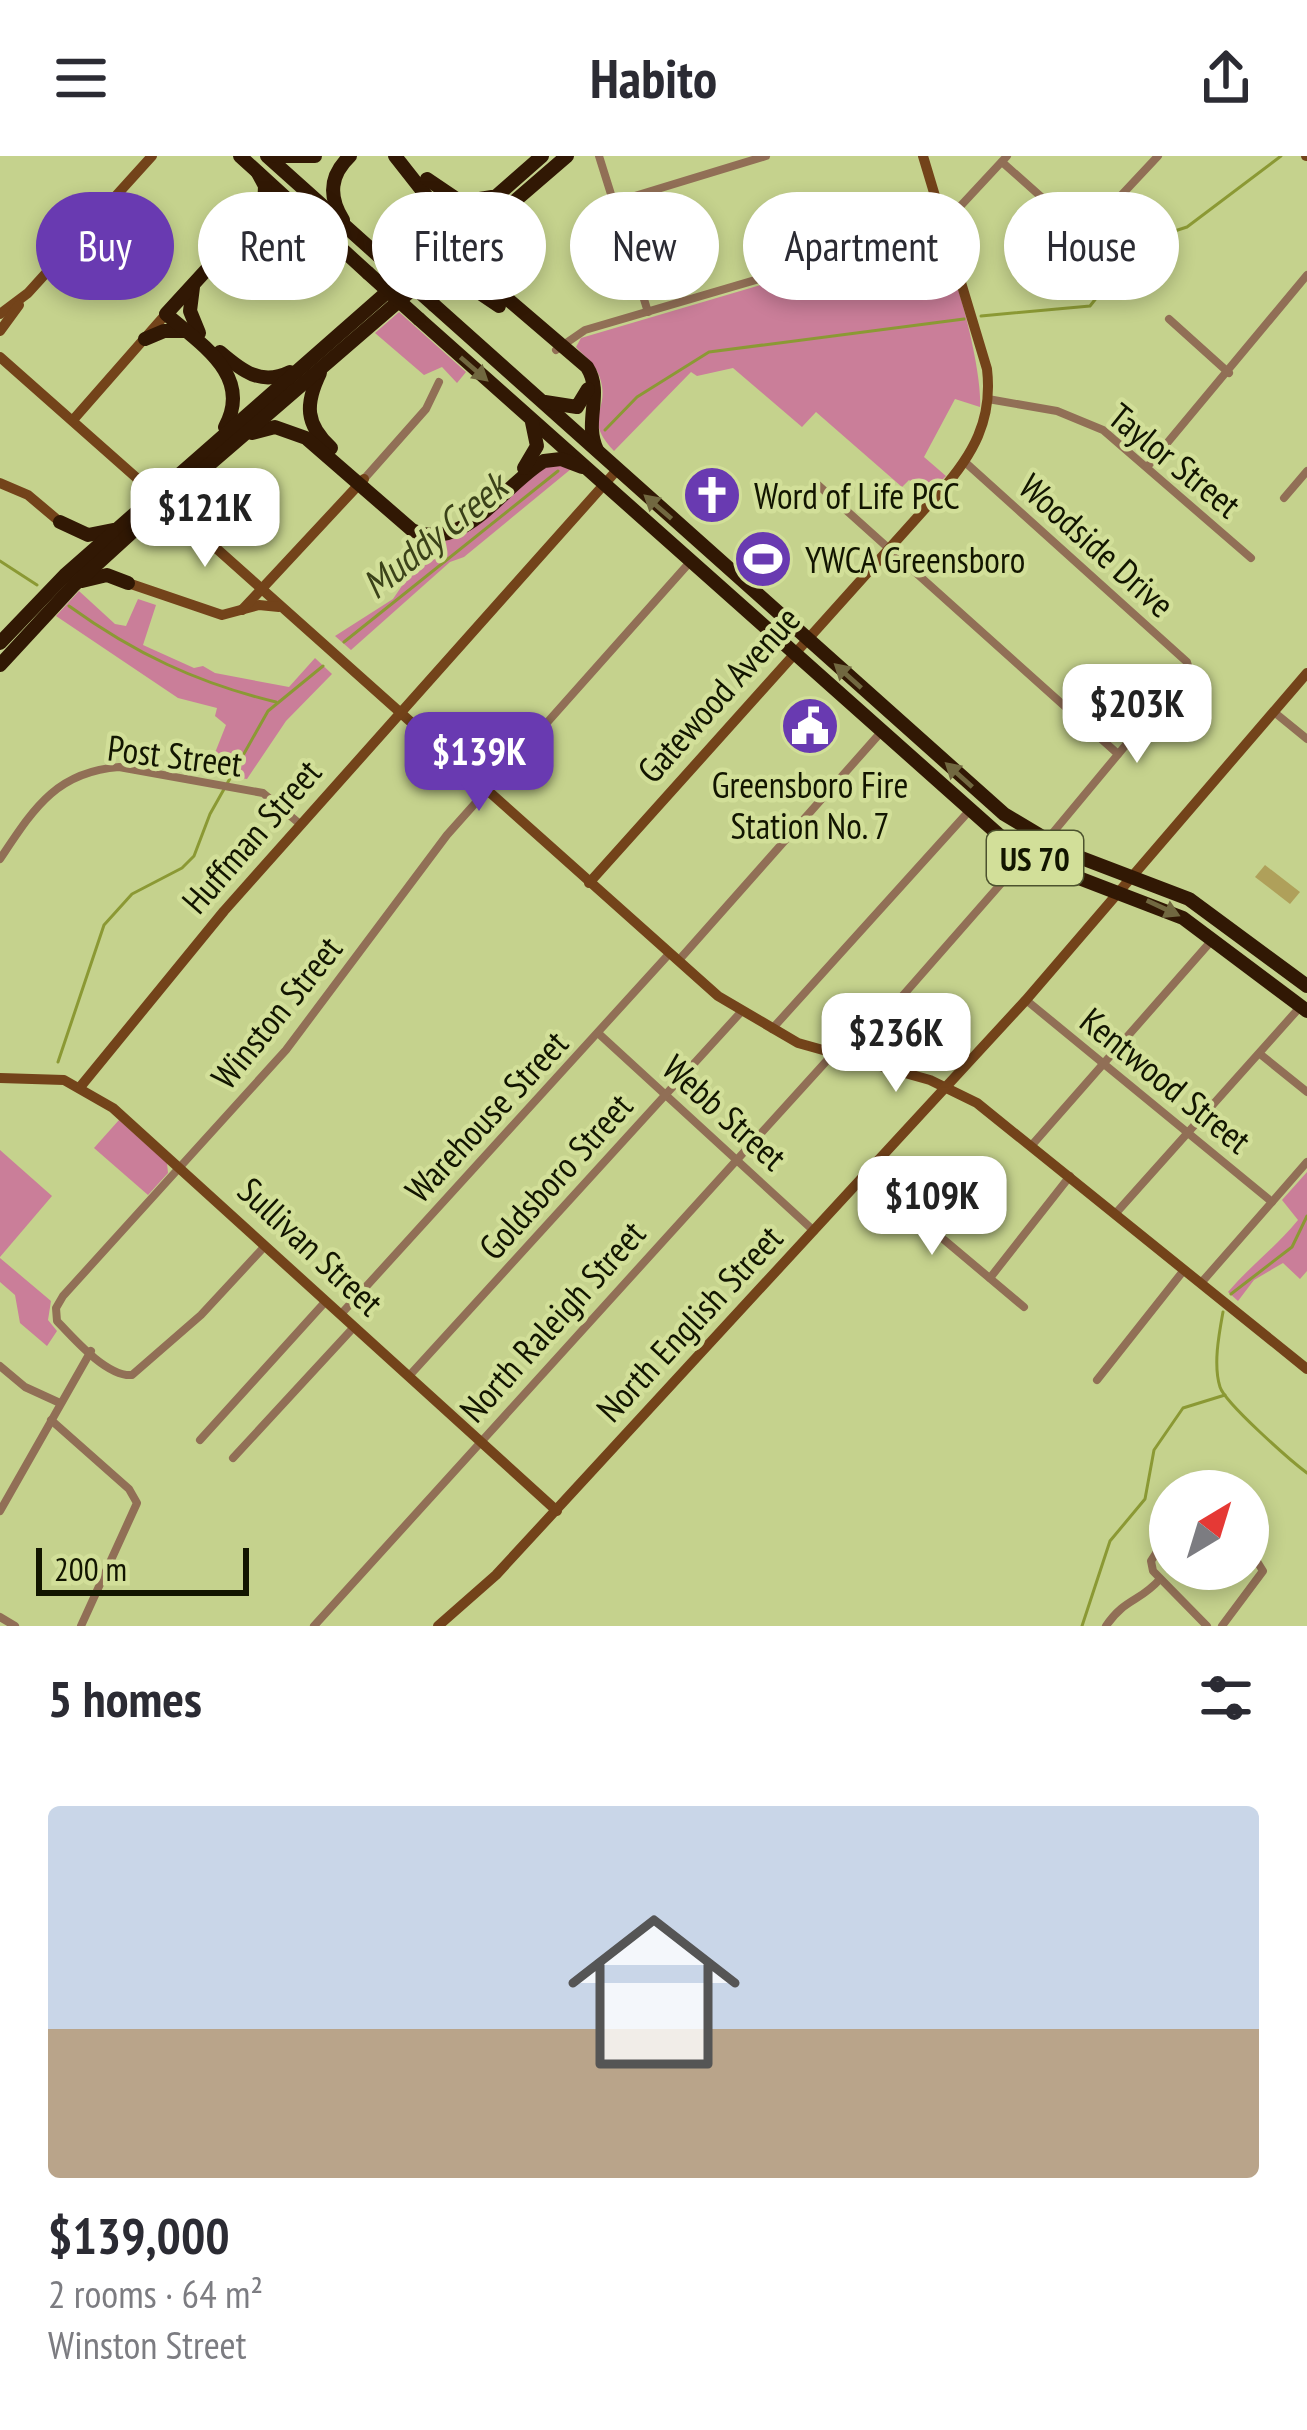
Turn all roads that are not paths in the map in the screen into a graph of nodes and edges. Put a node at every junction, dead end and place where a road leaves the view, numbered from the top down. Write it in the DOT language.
graph roads {
  1 [pos="152,156"];
  2 [pos="240,156"];
  3 [pos="266,156"];
  4 [pos="276,156"];
  5 [pos="315,156"];
  6 [pos="350,156"];
  7 [pos="395,156"];
  8 [pos="407,156"];
  9 [pos="542,156"];
  10 [pos="567,156"];
  11 [pos="598,156"];
  12 [pos="766,156"];
  13 [pos="923,156"];
  14 [pos="1158,156"];
  15 [pos="1004,159"];
  16 [pos="258,172"];
  17 [pos="265,192"];
  18 [pos="279,192"];
  19 [pos="423,192"];
  20 [pos="442,192"];
  21 [pos="510,192"];
  22 [pos="515,192"];
  23 [pos="611,192"];
  24 [pos="648,192"];
  25 [pos="934,192"];
  26 [pos="973,192"];
  27 [pos="349,230"];
  28 [pos="348,255"];
  29 [pos="1307,275"];
  30 [pos="198,280"];
  31 [pos="743,283"];
  32 [pos="193,285"];
  33 [pos="25,296"];
  34 [pos="384,300"];
  35 [pos="391,300"];
  36 [pos="492,300"];
  37 [pos="507,300"];
  38 [pos="644,300"];
  39 [pos="967,300"];
  40 [pos="169,312"];
  41 [pos="648,312"];
  42 [pos="0,314"];
  43 [pos="1169,319"];
  44 [pos="0,332"];
  45 [pos="192,332"];
  46 [pos="146,339"];
  47 [pos="559,348"];
  48 [pos="334,355"];
  49 [pos="0,357"];
  50 [pos="305,363"];
  51 [pos="1229,373"];
  52 [pos="440,382"];
  53 [pos="988,399"];
  54 [pos="540,401"];
  55 [pos="531,418"];
  56 [pos="73,420"];
  57 [pos="225,442"];
  58 [pos="599,454"];
  59 [pos="966,463"];
  60 [pos="1148,466"];
  61 [pos="616,470"];
  62 [pos="591,471"];
  63 [pos="1307,471"];
  64 [pos="0,482"];
  65 [pos="362,482"];
  66 [pos="604,483"];
  67 [pos="818,485"];
  68 [pos="1284,498"];
  69 [pos="60,522"];
  70 [pos="121,534"];
  71 [pos="889,549"];
  72 [pos="1251,558"];
  73 [pos="691,561"];
  74 [pos="70,580"];
  75 [pos="128,583"];
  76 [pos="262,589"];
  77 [pos="282,608"];
  78 [pos="242,610"];
  79 [pos="808,640"];
  80 [pos="0,643"];
  81 [pos="796,654"];
  82 [pos="0,664"];
  83 [pos="1307,673"];
  84 [pos="1274,712"];
  85 [pos="399,713"];
  86 [pos="882,731"];
  87 [pos="1307,740"];
  88 [pos="1118,754"];
  89 [pos="486,789"];
  90 [pos="970,810"];
  91 [pos="300,824"];
  92 [pos="1045,842"];
  93 [pos="1027,854"];
  94 [pos="0,859"];
  95 [pos="1136,877"];
  96 [pos="589,883"];
  97 [pos="1123,891"];
  98 [pos="1214,938"];
  99 [pos="673,958"];
  100 [pos="1307,986"];
  101 [pos="1026,1000"];
  102 [pos="1304,1008"];
  103 [pos="742,1012"];
  104 [pos="771,1030"];
  105 [pos="598,1033"];
  106 [pos="832,1054"];
  107 [pos="1260,1054"];
  108 [pos="847,1059"];
  109 [pos="1105,1065"];
  110 [pos="0,1078"];
  111 [pos="81,1086"];
  112 [pos="946,1087"];
  113 [pos="1307,1091"];
  114 [pos="665,1095"];
  115 [pos="1187,1134"];
  116 [pos="1032,1145"];
  117 [pos="736,1160"];
  118 [pos="1307,1162"];
  119 [pos="181,1166"];
  120 [pos="867,1175"];
  121 [pos="1070,1176"];
  122 [pos="1271,1202"];
  123 [pos="1116,1213"];
  124 [pos="814,1231"];
  125 [pos="266,1245"];
  126 [pos="1184,1270"];
  127 [pos="990,1278"];
  128 [pos="1201,1283"];
  129 [pos="327,1300"];
  130 [pos="1024,1307"];
  131 [pos="342,1313"];
  132 [pos="355,1326"];
  133 [pos="91,1351"];
  134 [pos="0,1366"];
  135 [pos="1307,1370"];
  136 [pos="410,1376"];
  137 [pos="1097,1380"];
  138 [pos="60,1403"];
  139 [pos="51,1420"];
  140 [pos="200,1440"];
  141 [pos="480,1441"];
  142 [pos="233,1458"];
  143 [pos="0,1511"];
  144 [pos="557,1511"];
  145 [pos="1151,1590"];
  146 [pos="1171,1590"];
  147 [pos="1248,1590"];
  148 [pos="0,1616"];
  149 [pos="15,1626"];
  150 [pos="81,1626"];
  151 [pos="314,1626"];
  152 [pos="439,1626"];
  153 [pos="1106,1626"];
  154 [pos="1207,1626"];
  155 [pos="1222,1626"];
  1 -- 33 [label="street"];
  2 -- 16 [label="highway, US 70"];
  3 -- 27 [label="highway, US 70"];
  4 -- 5 [label="highway"];
  6 -- 27 [label="highway"];
  7 -- 19 [label="highway"];
  8 -- 20 [label="highway"];
  9 -- 21 [label="highway"];
  10 -- 22 [label="highway"];
  11 -- 23 [label="street"];
  12 -- 24 [label="street"];
  13 -- 25 [label="street, Gatewood Avenue"];
  14 -- 15 [label="street"];
  15 -- 26 [label="street"];
  16 -- 17 [label="highway"];
  16 -- 18 [label="highway, US 70"];
  27 -- 54 [label="highway, US 70, bridge"];
  28 -- 55 [label="highway, US 70, one-way, bridge"];
  29 -- 51 [label="street"];
  30 -- 32 [label="highway"];
  31 -- 41 [label="street"];
  32 -- 40 [label="highway"];
  32 -- 45 [label="highway"];
  33 -- 42 [label="street"];
  33 -- 44 [label="street"];
  34 -- 50 [label="highway"];
  35 -- 48 [label="highway"];
  36 -- 47 [label="highway"];
  37 -- 47 [label="highway"];
  38 -- 41 [label="street"];
  39 -- 53 [label="street, Gatewood Avenue"];
  40 -- 45 [label="highway"];
  40 -- 46 [label="street"];
  41 -- 47 [label="street"];
  43 -- 51 [label="street"];
  45 -- 46 [label="highway"];
  45 -- 50 [label="highway"];
  45 -- 57 [label="highway"];
  46 -- 56 [label="street"];
  47 -- 54 [label="highway"];
  47 -- 58 [label="highway"];
  48 -- 57 [label="highway"];
  48 -- 65 [label="highway"];
  49 -- 56 [label="street"];
  50 -- 57 [label="highway"];
  51 -- 60 [label="street"];
  52 -- 65 [label="street"];
  53 -- 59 [label="street, Gatewood Avenue"];
  53 -- 60 [label="street, Taylor Street"];
  54 -- 58 [label="highway, US 70"];
  55 -- 62 [label="highway, US 70"];
  55 -- 65 [label="highway"];
  56 -- 76 [label="street, bridge"];
  57 -- 65 [label="highway"];
  57 -- 70 [label="highway"];
  58 -- 61 [label="highway, US 70"];
  59 -- 71 [label="street, Gatewood Avenue"];
  59 -- 88 [label="street, Woodside Drive"];
  60 -- 72 [label="street, Taylor Street"];
  61 -- 66 [label="street, Huffman Street"];
  79 -- 61 [label="highway, US 70, one-way"];
  62 -- 65 [label="highway"];
  62 -- 66 [label="highway, US 70"];
  63 -- 68 [label="street"];
  64 -- 69 [label="street"];
  65 -- 76 [label="street"];
  66 -- 73 [label="highway, US 70"];
  66 -- 85 [label="street, Huffman Street"];
  67 -- 71 [label="street"];
  69 -- 70 [label="highway"];
  69 -- 74 [label="highway"];
  70 -- 74 [label="highway"];
  70 -- 75 [label="highway"];
  71 -- 79 [label="street, Gatewood Avenue"];
  71 -- 88 [label="street"];
  73 -- 81 [label="highway, US 70"];
  73 -- 89 [label="street, Winston Street"];
  74 -- 75 [label="highway"];
  74 -- 80 [label="highway"];
  74 -- 82 [label="highway"];
  75 -- 78 [label="street"];
  76 -- 77 [label="street"];
  76 -- 78 [label="street"];
  77 -- 78 [label="street"];
  77 -- 85 [label="street"];
  79 -- 81 [label="street, Gatewood Avenue"];
  92 -- 79 [label="highway, US 70, one-way"];
  81 -- 86 [label="highway, US 70"];
  81 -- 96 [label="street, Gatewood Avenue"];
  83 -- 84 [label="street, North English Street"];
  84 -- 87 [label="street"];
  84 -- 95 [label="street, North English Street"];
  85 -- 89 [label="street"];
  85 -- 91 [label="street, Huffman Street"];
  86 -- 90 [label="highway, US 70"];
  86 -- 99 [label="street, Warehouse Street"];
  88 -- 92 [label="street"];
  89 -- 96 [label="street"];
  89 -- 119 [label="street, Winston Street"];
  90 -- 93 [label="highway, US 70"];
  90 -- 104 [label="street"];
  91 -- 94 [label="street, Post Street"];
  91 -- 111 [label="street, Huffman Street"];
  92 -- 95 [label="highway, US 70"];
  93 -- 97 [label="highway, US 70"];
  93 -- 108 [label="street"];
  95 -- 97 [label="street, North English Street"];
  95 -- 100 [label="highway, US 70"];
  96 -- 99 [label="street"];
  97 -- 98 [label="highway, US 70, one-way"];
  97 -- 101 [label="street, North English Street"];
  98 -- 102 [label="highway, US 70"];
  98 -- 109 [label="street"];
  99 -- 103 [label="street"];
  99 -- 105 [label="street, Warehouse Street"];
  101 -- 109 [label="street, Kentwood Street"];
  101 -- 112 [label="street, North English Street"];
  102 -- 107 [label="street"];
  103 -- 104 [label="street"];
  103 -- 114 [label="street, Goldsboro Street"];
  104 -- 106 [label="street"];
  105 -- 114 [label="street, Webb Street"];
  105 -- 131 [label="street, Warehouse Street"];
  106 -- 108 [label="street"];
  106 -- 117 [label="street, North Raleigh Street"];
  107 -- 113 [label="street"];
  107 -- 115 [label="street"];
  108 -- 112 [label="street"];
  109 -- 115 [label="street, Kentwood Street"];
  109 -- 116 [label="street"];
  110 -- 111 [label="street"];
  111 -- 119 [label="street, Sullivan Street"];
  112 -- 116 [label="street"];
  112 -- 120 [label="street, North English Street"];
  114 -- 117 [label="street, Webb Street"];
  114 -- 136 [label="street, Goldsboro Street"];
  115 -- 122 [label="street, Kentwood Street"];
  115 -- 123 [label="street"];
  116 -- 121 [label="street"];
  117 -- 124 [label="street, Webb Street"];
  117 -- 141 [label="street, North Raleigh Street"];
  118 -- 122 [label="street"];
  119 -- 125 [label="street, Sullivan Street"];
  119 -- 133 [label="street, Winston Street"];
  120 -- 124 [label="street, North English Street"];
  120 -- 127 [label="street"];
  121 -- 123 [label="street"];
  121 -- 127 [label="street"];
  122 -- 128 [label="street"];
  123 -- 126 [label="street"];
  124 -- 144 [label="street, North English Street"];
  125 -- 129 [label="street, Sullivan Street"];
  125 -- 133 [label="street"];
  126 -- 128 [label="street"];
  126 -- 137 [label="street"];
  127 -- 130 [label="street"];
  128 -- 135 [label="street"];
  129 -- 131 [label="street, Sullivan Street"];
  129 -- 140 [label="street"];
  131 -- 132 [label="street, Sullivan Street"];
  132 -- 136 [label="street, Sullivan Street"];
  132 -- 142 [label="street"];
  133 -- 138 [label="street"];
  134 -- 138 [label="street"];
  136 -- 141 [label="street, Sullivan Street"];
  138 -- 139 [label="street"];
  139 -- 143 [label="street"];
  139 -- 150 [label="street"];
  141 -- 144 [label="street, Sullivan Street"];
  141 -- 151 [label="street, North Raleigh Street"];
  144 -- 152 [label="street, North English Street"];
  145 -- 153 [label="street"];
  146 -- 154 [label="street"];
  147 -- 155 [label="street"];
  148 -- 149 [label="street"];
}
